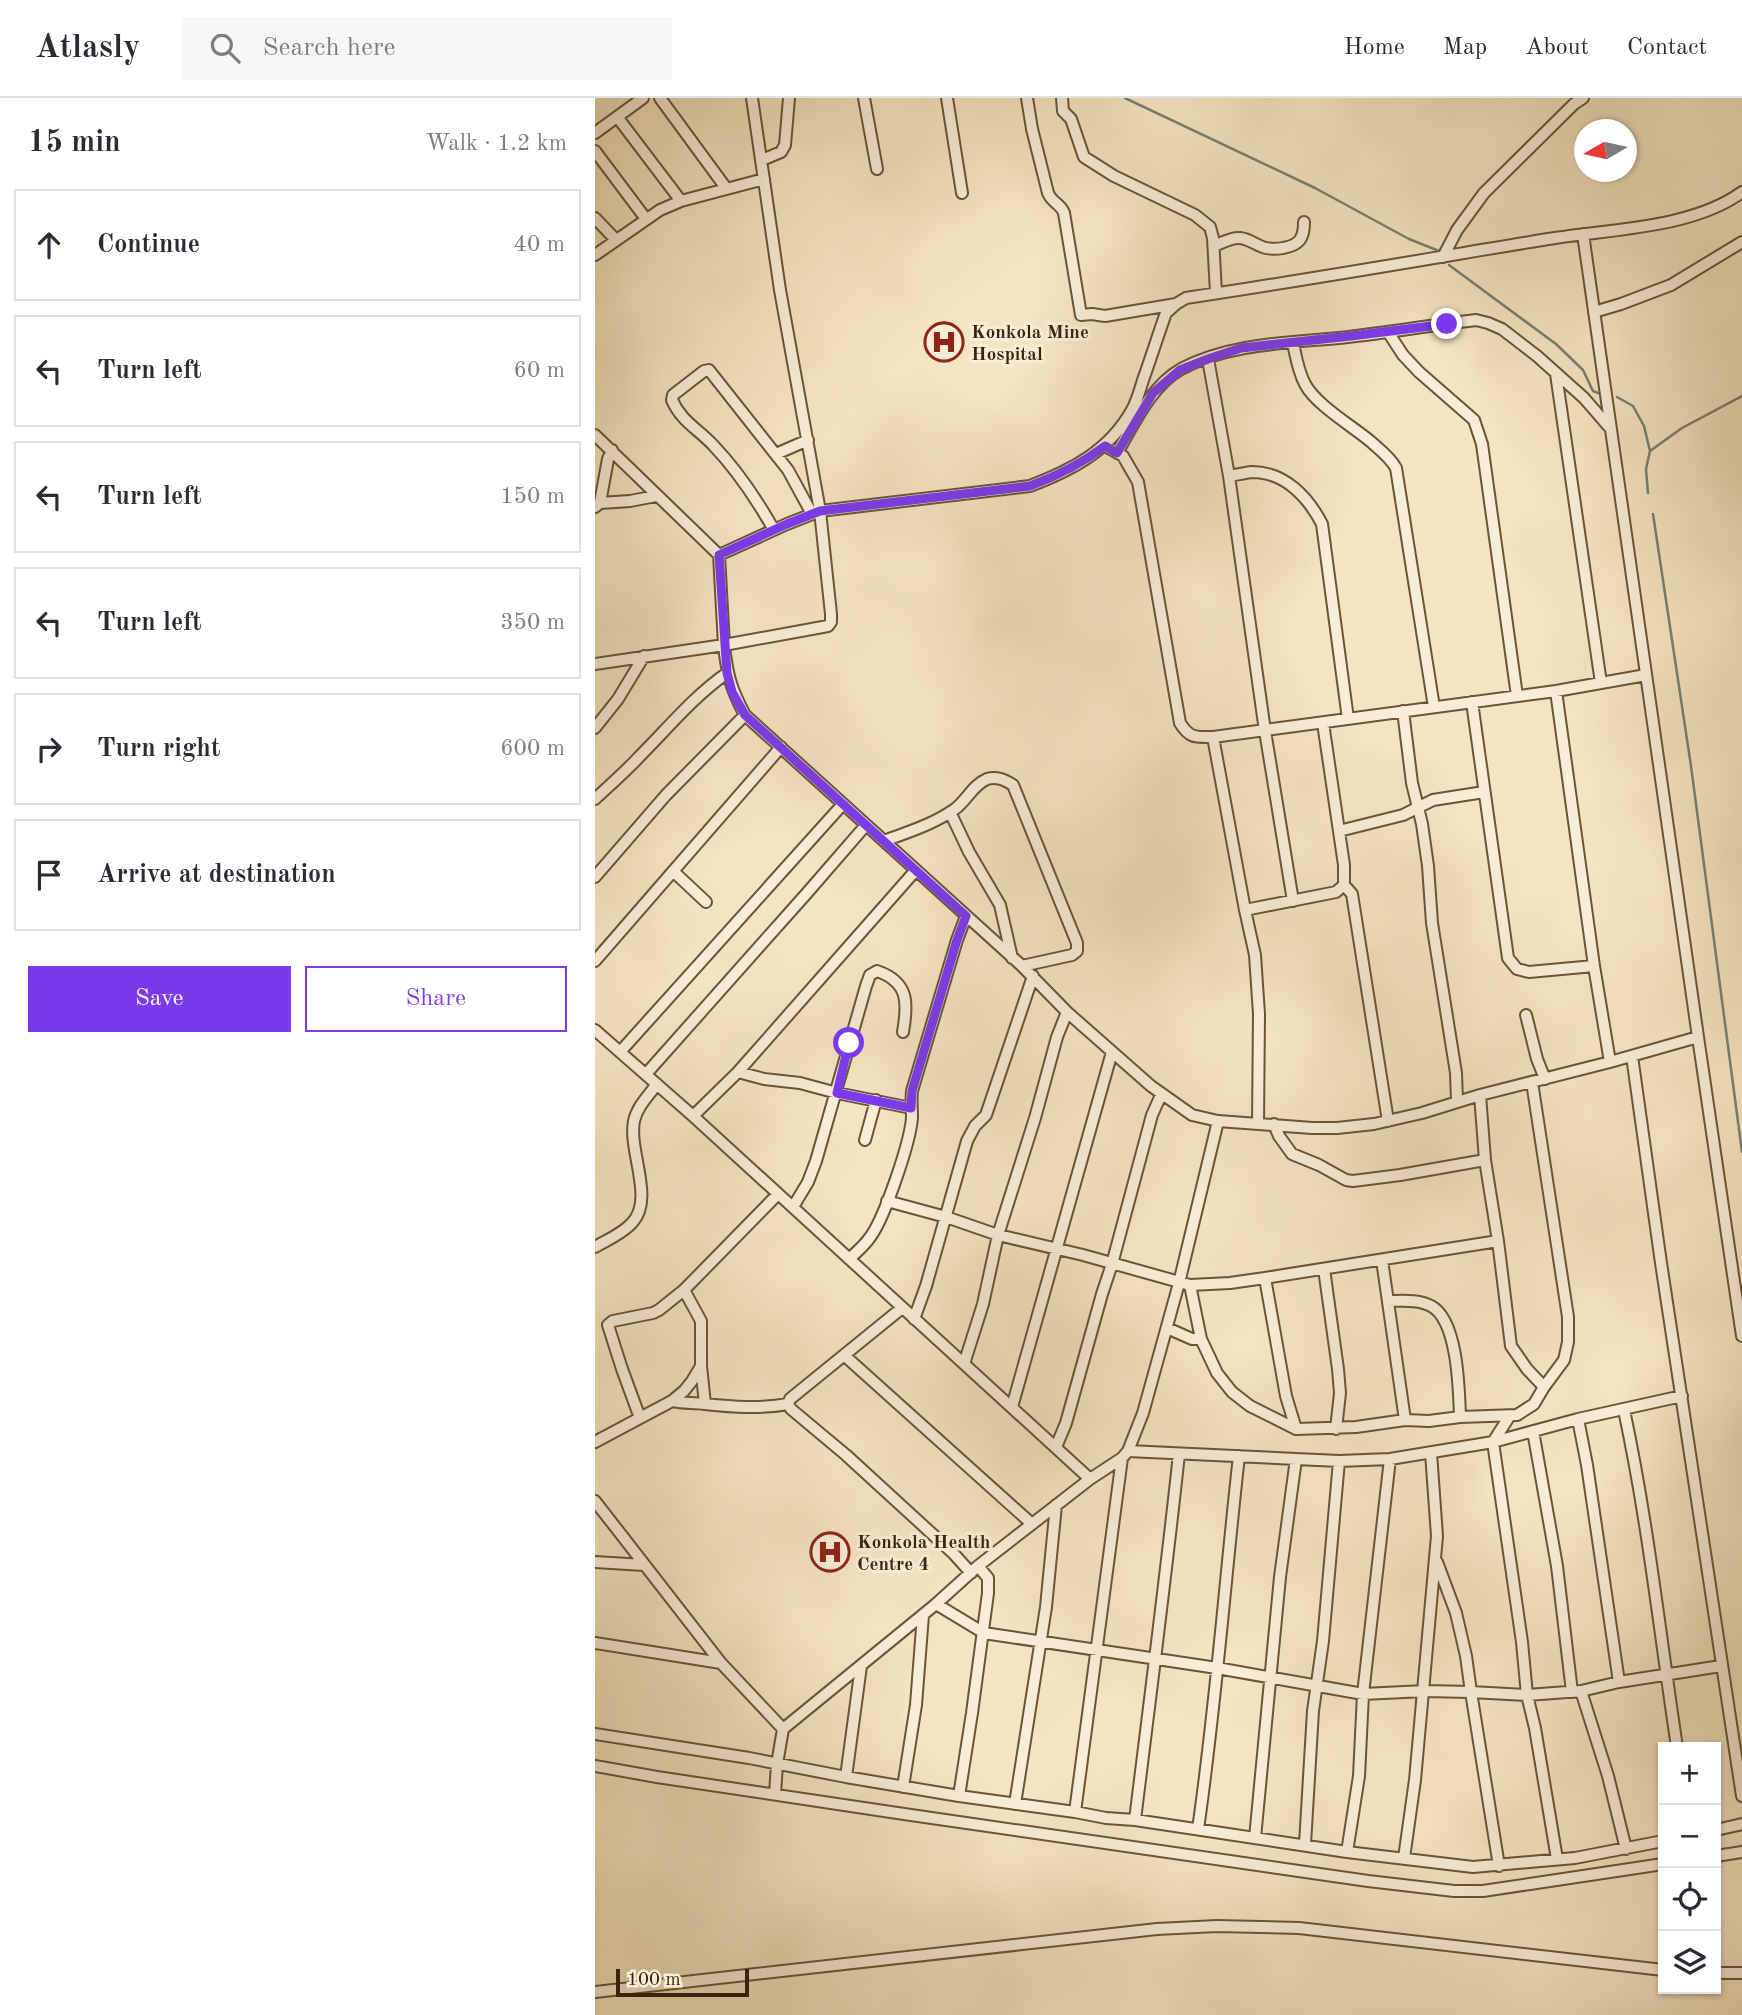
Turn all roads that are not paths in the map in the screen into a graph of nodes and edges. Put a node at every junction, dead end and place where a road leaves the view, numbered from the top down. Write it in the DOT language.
graph roads {
  1 [pos="643,98"];
  2 [pos="660,98"];
  3 [pos="753,98"];
  4 [pos="789,98"];
  5 [pos="864,98"];
  6 [pos="947,98"];
  7 [pos="1027,98"];
  8 [pos="1062,98"];
  9 [pos="1583,98"];
  10 [pos="618,118"];
  11 [pos="595,133"];
  12 [pos="595,151"];
  13 [pos="762,160"];
  14 [pos="877,169"];
  15 [pos="764,178"];
  16 [pos="726,188"];
  17 [pos="1742,192"];
  18 [pos="962,193"];
  19 [pos="681,201"];
  20 [pos="595,218"];
  21 [pos="646,219"];
  22 [pos="1304,222"];
  23 [pos="1583,233"];
  24 [pos="616,240"];
  25 [pos="1742,242"];
  26 [pos="1214,246"];
  27 [pos="595,255"];
  28 [pos="1444,257"];
  29 [pos="1216,293"];
  30 [pos="1176,304"];
  31 [pos="1594,312"];
  32 [pos="1388,332"];
  33 [pos="1293,342"];
  34 [pos="1208,359"];
  35 [pos="1556,374"];
  36 [pos="1611,429"];
  37 [pos="595,435"];
  38 [pos="808,440"];
  39 [pos="1105,446"];
  40 [pos="1117,453"];
  41 [pos="776,454"];
  42 [pos="610,455"];
  43 [pos="595,461"];
  44 [pos="1229,475"];
  45 [pos="656,496"];
  46 [pos="597,505"];
  47 [pos="816,512"];
  48 [pos="774,530"];
  49 [pos="719,555"];
  50 [pos="724,645"];
  51 [pos="644,656"];
  52 [pos="600,663"];
  53 [pos="595,670"];
  54 [pos="727,673"];
  55 [pos="1646,675"];
  56 [pos="1601,683"];
  57 [pos="1556,691"];
  58 [pos="1517,696"];
  59 [pos="1472,702"];
  60 [pos="1434,707"];
  61 [pos="1403,711"];
  62 [pos="745,715"];
  63 [pos="1348,719"];
  64 [pos="1323,723"];
  65 [pos="595,728"];
  66 [pos="1265,731"];
  67 [pos="1213,737"];
  68 [pos="781,747"];
  69 [pos="1484,792"];
  70 [pos="595,799"];
  71 [pos="843,804"];
  72 [pos="1418,808"];
  73 [pos="950,812"];
  74 [pos="866,825"];
  75 [pos="1339,831"];
  76 [pos="884,841"];
  77 [pos="916,870"];
  78 [pos="673,872"];
  79 [pos="595,877"];
  80 [pos="1344,885"];
  81 [pos="1293,901"];
  82 [pos="706,902"];
  83 [pos="1245,910"];
  84 [pos="966,916"];
  85 [pos="595,961"];
  86 [pos="1017,962"];
  87 [pos="1594,966"];
  88 [pos="1033,976"];
  89 [pos="1067,1012"];
  90 [pos="1526,1015"];
  91 [pos="595,1030"];
  92 [pos="904,1032"];
  93 [pos="1698,1037"];
  94 [pos="620,1052"];
  95 [pos="1112,1052"];
  96 [pos="1632,1056"];
  97 [pos="1610,1062"];
  98 [pos="737,1072"];
  99 [pos="646,1074"];
  100 [pos="1545,1079"];
  101 [pos="1532,1082"];
  102 [pos="657,1084"];
  103 [pos="837,1093"];
  104 [pos="1161,1095"];
  105 [pos="1480,1095"];
  106 [pos="876,1100"];
  107 [pos="1457,1101"];
  108 [pos="911,1108"];
  109 [pos="693,1116"];
  110 [pos="1218,1121"];
  111 [pos="1388,1121"];
  112 [pos="1258,1124"];
  113 [pos="1275,1124"];
  114 [pos="865,1140"];
  115 [pos="1485,1160"];
  116 [pos="778,1194"];
  117 [pos="887,1201"];
  118 [pos="793,1206"];
  119 [pos="946,1217"];
  120 [pos="998,1234"];
  121 [pos="1498,1241"];
  122 [pos="595,1247"];
  123 [pos="1058,1249"];
  124 [pos="849,1259"];
  125 [pos="1382,1260"];
  126 [pos="1112,1264"];
  127 [pos="1324,1269"];
  128 [pos="1265,1278"];
  129 [pos="1185,1284"];
  130 [pos="684,1290"];
  131 [pos="1388,1301"];
  132 [pos="902,1308"];
  133 [pos="914,1319"];
  134 [pos="1167,1328"];
  135 [pos="1742,1336"];
  136 [pos="1201,1339"];
  137 [pos="845,1356"];
  138 [pos="964,1364"];
  139 [pos="701,1366"];
  140 [pos="1544,1387"];
  141 [pos="1682,1396"];
  142 [pos="672,1401"];
  143 [pos="705,1404"];
  144 [pos="788,1404"];
  145 [pos="1012,1407"];
  146 [pos="1624,1410"];
  147 [pos="1460,1417"];
  148 [pos="1509,1417"];
  149 [pos="641,1418"];
  150 [pos="1578,1419"];
  151 [pos="1405,1420"];
  152 [pos="1296,1429"];
  153 [pos="1336,1429"];
  154 [pos="1533,1431"];
  155 [pos="1514,1436"];
  156 [pos="595,1442"];
  157 [pos="1493,1442"];
  158 [pos="1056,1447"];
  159 [pos="1431,1453"];
  160 [pos="1125,1454"];
  161 [pos="1179,1454"];
  162 [pos="1239,1456"];
  163 [pos="1296,1459"];
  164 [pos="1390,1459"];
  165 [pos="1339,1461"];
  166 [pos="1090,1479"];
  167 [pos="595,1501"];
  168 [pos="1056,1505"];
  169 [pos="1033,1524"];
  170 [pos="1436,1559"];
  171 [pos="595,1562"];
  172 [pos="644,1565"];
  173 [pos="974,1570"];
  174 [pos="936,1604"];
  175 [pos="923,1615"];
  176 [pos="983,1633"];
  177 [pos="1040,1642"];
  178 [pos="595,1643"];
  179 [pos="1096,1650"];
  180 [pos="1155,1659"];
  181 [pos="721,1663"];
  182 [pos="861,1666"];
  183 [pos="1721,1666"];
  184 [pos="1217,1668"];
  185 [pos="1666,1675"];
  186 [pos="1272,1677"];
  187 [pos="1619,1682"];
  188 [pos="1316,1685"];
  189 [pos="1425,1691"];
  190 [pos="1576,1691"];
  191 [pos="1471,1692"];
  192 [pos="1363,1694"];
  193 [pos="1527,1695"];
  194 [pos="783,1729"];
  195 [pos="595,1734"];
  196 [pos="1676,1742"];
  197 [pos="777,1764"];
  198 [pos="595,1766"];
  199 [pos="846,1777"];
  200 [pos="903,1787"];
  201 [pos="775,1794"];
  202 [pos="959,1796"];
  203 [pos="1742,1796"];
  204 [pos="1015,1804"];
  205 [pos="1075,1812"];
  206 [pos="1135,1819"];
  207 [pos="1742,1824"];
  208 [pos="1198,1829"];
  209 [pos="1721,1829"];
  210 [pos="1255,1838"];
  211 [pos="1658,1842"];
  212 [pos="1305,1844"];
  213 [pos="1626,1849"];
  214 [pos="1347,1852"];
  215 [pos="1742,1852"];
  216 [pos="1721,1855"];
  217 [pos="1404,1858"];
  218 [pos="1557,1859"];
  219 [pos="1658,1865"];
  220 [pos="1499,1866"];
  221 [pos="1658,1969"];
  222 [pos="1721,1973"];
  223 [pos="1742,1973"];
  224 [pos="595,1992"];
  1 -- 10 [label="street"];
  2 -- 16 [label="street"];
  3 -- 13 [label="street"];
  4 -- 13 [label="street"];
  5 -- 14 [label="street"];
  6 -- 18 [label="street"];
  7 -- 30 [label="street"];
  8 -- 26 [label="street"];
  9 -- 28 [label="street"];
  10 -- 11 [label="street"];
  10 -- 19 [label="street"];
  12 -- 21 [label="street"];
  13 -- 15 [label="street"];
  15 -- 16 [label="street"];
  15 -- 38 [label="street"];
  16 -- 19 [label="street"];
  17 -- 23 [label="street"];
  19 -- 21 [label="street"];
  20 -- 24 [label="street"];
  21 -- 24 [label="street"];
  22 -- 26 [label="street"];
  23 -- 28 [label="street"];
  23 -- 31 [label="street"];
  24 -- 27 [label="street"];
  25 -- 31 [label="street"];
  26 -- 29 [label="street"];
  28 -- 29 [label="street"];
  29 -- 30 [label="street"];
  30 -- 39 [label="street"];
  31 -- 36 [label="street"];
  32 -- 33 [label="street"];
  32 -- 35 [label="street"];
  32 -- 58 [label="street"];
  33 -- 34 [label="street"];
  33 -- 60 [label="street"];
  34 -- 40 [label="street"];
  34 -- 44 [label="street"];
  35 -- 36 [label="street"];
  35 -- 56 [label="street"];
  36 -- 55 [label="street"];
  37 -- 42 [label="street"];
  38 -- 41 [label="street"];
  38 -- 47 [label="street"];
  39 -- 40 [label="street"];
  39 -- 47 [label="street"];
  40 -- 67 [label="street"];
  41 -- 47 [label="street"];
  41 -- 48 [label="street"];
  42 -- 43 [label="street"];
  42 -- 45 [label="street"];
  42 -- 46 [label="street"];
  44 -- 63 [label="street"];
  44 -- 66 [label="street"];
  45 -- 46 [label="street"];
  45 -- 49 [label="street"];
  47 -- 48 [label="street"];
  47 -- 50 [label="street"];
  48 -- 49 [label="street"];
  49 -- 50 [label="street"];
  50 -- 51 [label="street"];
  50 -- 54 [label="street"];
  51 -- 52 [label="street"];
  51 -- 65 [label="street"];
  52 -- 53 [label="street"];
  54 -- 62 [label="street"];
  54 -- 70 [label="street"];
  55 -- 56 [label="street"];
  55 -- 93 [label="street"];
  56 -- 57 [label="street"];
  57 -- 58 [label="street"];
  57 -- 87 [label="street"];
  58 -- 59 [label="street"];
  59 -- 60 [label="street"];
  59 -- 69 [label="street"];
  60 -- 61 [label="street"];
  61 -- 63 [label="street"];
  61 -- 72 [label="street"];
  62 -- 68 [label="street"];
  62 -- 79 [label="street"];
  63 -- 64 [label="street"];
  64 -- 66 [label="street"];
  64 -- 75 [label="street"];
  66 -- 67 [label="street"];
  66 -- 81 [label="street"];
  67 -- 83 [label="street"];
  68 -- 71 [label="street"];
  68 -- 78 [label="street"];
  69 -- 72 [label="street"];
  69 -- 87 [label="street"];
  71 -- 74 [label="street"];
  71 -- 94 [label="street"];
  72 -- 75 [label="street"];
  72 -- 107 [label="street"];
  73 -- 76 [label="street"];
  73 -- 86 [label="street"];
  73 -- 86 [label="street"];
  74 -- 76 [label="street"];
  74 -- 99 [label="street"];
  75 -- 80 [label="street"];
  76 -- 77 [label="street"];
  77 -- 84 [label="street"];
  77 -- 98 [label="street"];
  78 -- 82 [label="street"];
  78 -- 85 [label="street"];
  80 -- 81 [label="street"];
  80 -- 111 [label="street"];
  81 -- 83 [label="street"];
  83 -- 112 [label="street"];
  84 -- 86 [label="street"];
  84 -- 108 [label="street"];
  86 -- 88 [label="street"];
  87 -- 97 [label="street"];
  88 -- 89 [label="street"];
  88 -- 119 [label="street"];
  89 -- 95 [label="street"];
  89 -- 120 [label="street"];
  90 -- 100 [label="street"];
  91 -- 94 [label="street"];
  92 -- 103 [label="street"];
  93 -- 96 [label="street"];
  93 -- 135 [label="street"];
  94 -- 99 [label="street"];
  95 -- 104 [label="street"];
  95 -- 123 [label="street"];
  96 -- 97 [label="street"];
  96 -- 141 [label="street"];
  97 -- 100 [label="street"];
  98 -- 103 [label="street"];
  98 -- 109 [label="street"];
  99 -- 102 [label="street"];
  100 -- 101 [label="street"];
  101 -- 105 [label="street"];
  101 -- 140 [label="street"];
  102 -- 109 [label="street"];
  102 -- 122 [label="street"];
  103 -- 106 [label="street"];
  103 -- 118 [label="street"];
  104 -- 110 [label="street"];
  104 -- 126 [label="street"];
  105 -- 107 [label="street"];
  105 -- 115 [label="street"];
  106 -- 108 [label="street"];
  106 -- 114 [label="street"];
  107 -- 111 [label="street"];
  108 -- 117 [label="street"];
  109 -- 116 [label="street"];
  110 -- 112 [label="street"];
  110 -- 129 [label="street"];
  111 -- 113 [label="street"];
  112 -- 113 [label="street"];
  113 -- 115 [label="street"];
  115 -- 121 [label="street"];
  116 -- 118 [label="street"];
  116 -- 130 [label="street"];
  117 -- 119 [label="street"];
  117 -- 124 [label="street"];
  118 -- 124 [label="street"];
  119 -- 120 [label="street"];
  119 -- 133 [label="street"];
  120 -- 123 [label="street"];
  120 -- 138 [label="street"];
  121 -- 125 [label="street"];
  121 -- 140 [label="street"];
  123 -- 126 [label="street"];
  123 -- 145 [label="street"];
  124 -- 132 [label="street"];
  125 -- 127 [label="street"];
  125 -- 131 [label="street"];
  126 -- 129 [label="street"];
  126 -- 158 [label="street"];
  127 -- 128 [label="street"];
  127 -- 153 [label="street"];
  128 -- 129 [label="street"];
  128 -- 152 [label="street"];
  129 -- 134 [label="street"];
  129 -- 136 [label="street"];
  130 -- 139 [label="street"];
  130 -- 149 [label="street"];
  131 -- 147 [label="street"];
  131 -- 151 [label="street"];
  132 -- 133 [label="street"];
  132 -- 137 [label="street"];
  133 -- 138 [label="street"];
  134 -- 136 [label="street"];
  134 -- 160 [label="street"];
  136 -- 152 [label="street"];
  137 -- 144 [label="street"];
  137 -- 169 [label="street"];
  138 -- 145 [label="street"];
  139 -- 142 [label="street"];
  139 -- 143 [label="street"];
  140 -- 148 [label="street"];
  141 -- 146 [label="street"];
  141 -- 183 [label="street"];
  142 -- 143 [label="street"];
  142 -- 149 [label="street"];
  143 -- 144 [label="street"];
  144 -- 173 [label="street"];
  145 -- 158 [label="street"];
  146 -- 150 [label="street"];
  146 -- 185 [label="street"];
  147 -- 148 [label="street"];
  147 -- 151 [label="street"];
  148 -- 155 [label="street"];
  148 -- 157 [label="street"];
  149 -- 156 [label="street"];
  150 -- 154 [label="street"];
  150 -- 187 [label="street"];
  151 -- 153 [label="street"];
  152 -- 153 [label="street"];
  154 -- 155 [label="street"];
  154 -- 190 [label="street"];
  155 -- 157 [label="street"];
  157 -- 159 [label="street"];
  157 -- 193 [label="street"];
  158 -- 166 [label="street"];
  159 -- 164 [label="street"];
  159 -- 170 [label="street"];
  160 -- 161 [label="street"];
  160 -- 166 [label="street"];
  160 -- 179 [label="street"];
  161 -- 162 [label="street"];
  161 -- 180 [label="street"];
  162 -- 163 [label="street"];
  162 -- 184 [label="street"];
  163 -- 165 [label="street"];
  163 -- 186 [label="street"];
  164 -- 165 [label="street"];
  164 -- 192 [label="street"];
  165 -- 188 [label="street"];
  166 -- 168 [label="street"];
  167 -- 172 [label="street"];
  168 -- 169 [label="street"];
  168 -- 177 [label="street"];
  169 -- 173 [label="street"];
  170 -- 189 [label="street"];
  170 -- 191 [label="street"];
  171 -- 172 [label="street"];
  172 -- 181 [label="street"];
  173 -- 174 [label="street"];
  173 -- 176 [label="street"];
  174 -- 175 [label="street"];
  174 -- 176 [label="street"];
  175 -- 182 [label="street"];
  175 -- 200 [label="street"];
  176 -- 177 [label="street"];
  176 -- 202 [label="street"];
  177 -- 179 [label="street"];
  177 -- 204 [label="street"];
  178 -- 181 [label="street"];
  179 -- 180 [label="street"];
  179 -- 205 [label="street"];
  180 -- 184 [label="street"];
  180 -- 206 [label="street"];
  181 -- 194 [label="street"];
  182 -- 194 [label="street"];
  182 -- 199 [label="street"];
  183 -- 185 [label="street"];
  183 -- 203 [label="street"];
  184 -- 186 [label="street"];
  184 -- 208 [label="street"];
  185 -- 187 [label="street"];
  185 -- 196 [label="street"];
  186 -- 188 [label="street"];
  186 -- 210 [label="street"];
  187 -- 190 [label="street"];
  188 -- 192 [label="street"];
  188 -- 212 [label="street"];
  189 -- 191 [label="street"];
  189 -- 192 [label="street"];
  189 -- 217 [label="street"];
  190 -- 193 [label="street"];
  190 -- 213 [label="street"];
  191 -- 193 [label="street"];
  191 -- 220 [label="street"];
  192 -- 214 [label="street"];
  193 -- 218 [label="street"];
  194 -- 197 [label="street"];
  195 -- 197 [label="street"];
  197 -- 199 [label="street"];
  197 -- 201 [label="street"];
  198 -- 201 [label="street"];
  199 -- 200 [label="street"];
  200 -- 202 [label="street"];
  201 -- 219 [label="street"];
  202 -- 204 [label="street"];
  204 -- 205 [label="street"];
  205 -- 206 [label="street"];
  206 -- 208 [label="street"];
  207 -- 209 [label="street"];
  208 -- 210 [label="street"];
  210 -- 212 [label="street"];
  211 -- 213 [label="street"];
  212 -- 214 [label="street"];
  213 -- 218 [label="street"];
  214 -- 217 [label="street"];
  215 -- 216 [label="street"];
  217 -- 220 [label="street"];
  218 -- 220 [label="street"];
  221 -- 224 [label="street"];
  222 -- 223 [label="street"];
}
